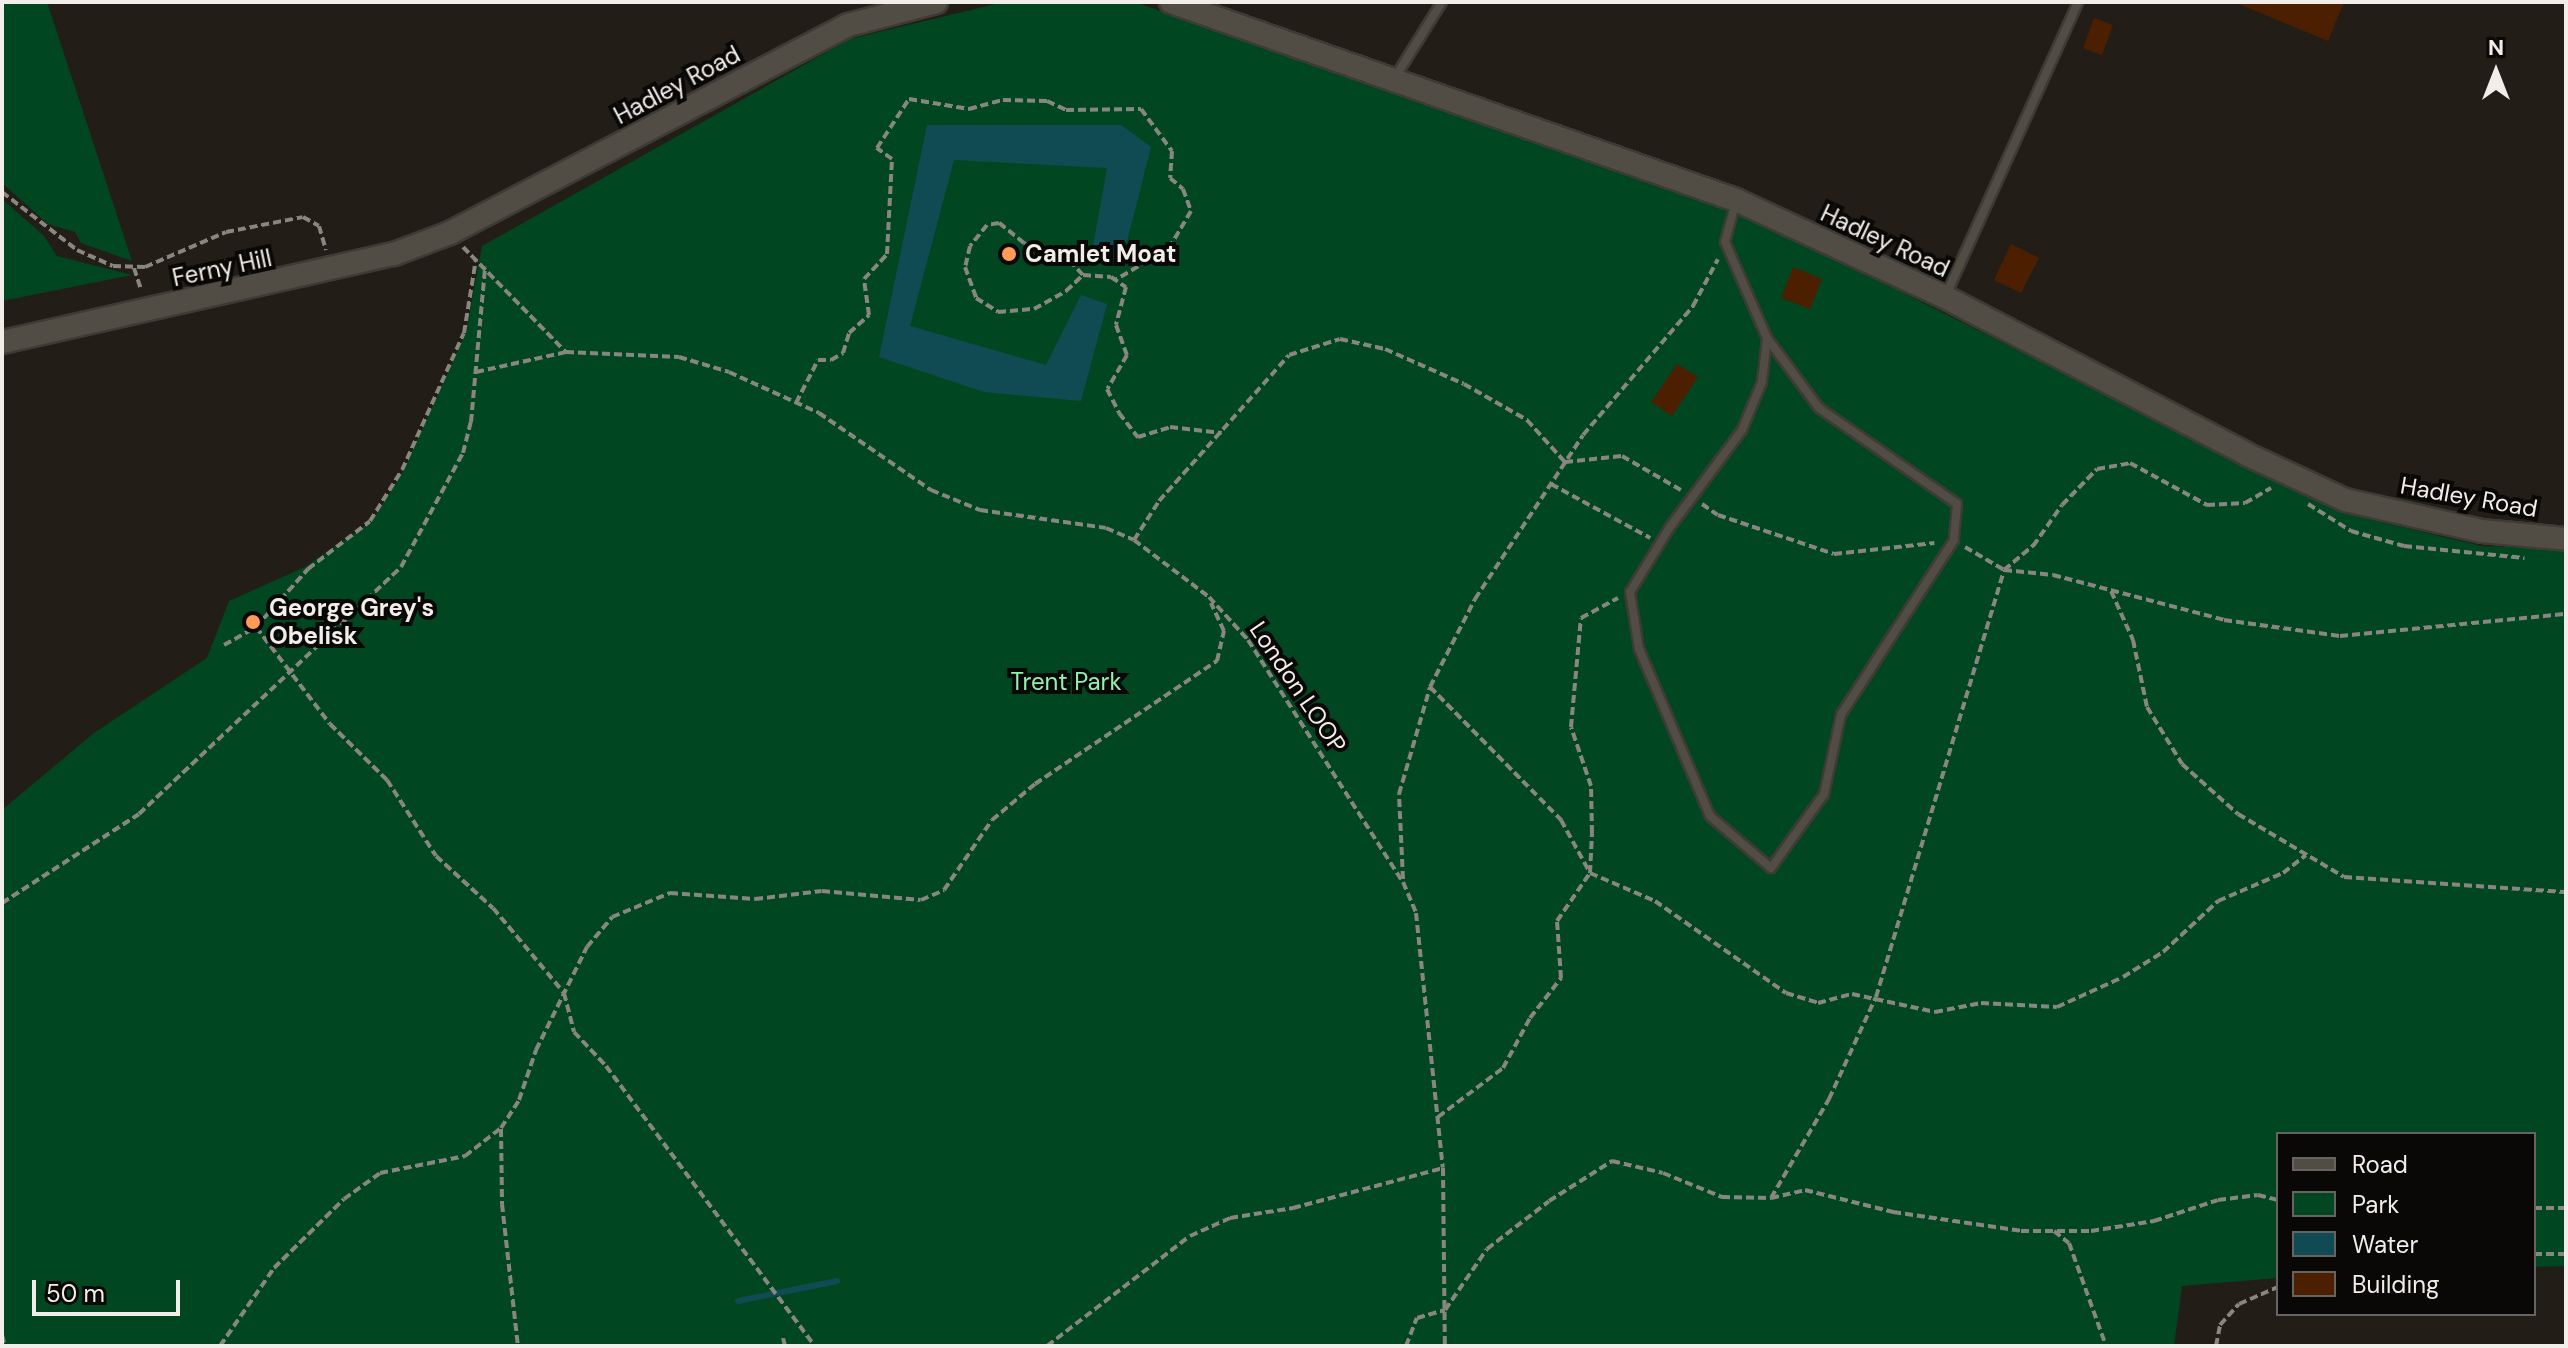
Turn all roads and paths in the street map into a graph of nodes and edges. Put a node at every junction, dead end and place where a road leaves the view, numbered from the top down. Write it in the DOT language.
graph roads {
  1 [pos="936,2"];
  2 [pos="1171,2"];
  3 [pos="1442,2"];
  4 [pos="2078,2"];
  5 [pos="1394,79"];
  6 [pos="2,192"];
  7 [pos="1736,200"];
  8 [pos="457,240"];
  9 [pos="1722,244"];
  10 [pos="328,257"];
  11 [pos="476,259"];
  12 [pos="485,267"];
  13 [pos="134,268"];
  14 [pos="1083,275"];
  15 [pos="1115,280"];
  16 [pos="141,290"];
  17 [pos="1945,297"];
  18 [pos="1767,338"];
  19 [pos="2,342"];
  20 [pos="566,352"];
  21 [pos="476,372"];
  22 [pos="796,403"];
  23 [pos="1222,433"];
  24 [pos="1565,462"];
  25 [pos="2292,476"];
  26 [pos="1551,484"];
  27 [pos="2566,539"];
  28 [pos="1134,540"];
  29 [pos="1954,540"];
  30 [pos="1660,542"];
  31 [pos="1834,554"];
  32 [pos="2527,558"];
  33 [pos="2004,570"];
  34 [pos="2110,590"];
  35 [pos="1630,592"];
  36 [pos="1209,597"];
  37 [pos="2566,614"];
  38 [pos="256,627"];
  39 [pos="224,645"];
  40 [pos="294,671"];
  41 [pos="1430,687"];
  42 [pos="2306,855"];
  43 [pos="1590,873"];
  44 [pos="1403,882"];
  45 [pos="2566,892"];
  46 [pos="2,903"];
  47 [pos="564,993"];
  48 [pos="1876,997"];
  49 [pos="1438,1117"];
  50 [pos="501,1128"];
  51 [pos="1443,1168"];
  52 [pos="1771,1198"];
  53 [pos="2276,1200"];
  54 [pos="2536,1208"];
  55 [pos="2566,1208"];
  56 [pos="2054,1231"];
  57 [pos="2536,1254"];
  58 [pos="2566,1254"];
  59 [pos="2276,1288"];
  60 [pos="1445,1310"];
  61 [pos="2,1335"];
  62 [pos="783,1338"];
  63 [pos="5,1346"];
  64 [pos="220,1346"];
  65 [pos="518,1346"];
  66 [pos="785,1346"];
  67 [pos="815,1346"];
  68 [pos="1047,1346"];
  69 [pos="1406,1346"];
  70 [pos="1445,1346"];
  71 [pos="2106,1346"];
  72 [pos="2216,1346"];
  1 -- 8 [label="street, Hadley Road"];
  2 -- 5 [label="street, Hadley Road"];
  3 -- 5 [label="lane"];
  4 -- 17 [label="lane"];
  5 -- 7 [label="street, Hadley Road"];
  6 -- 13 [label="path"];
  7 -- 17 [label="street, Hadley Road"];
  7 -- 18 [label="lane"];
  8 -- 11 [label="path"];
  8 -- 19 [label="street, Ferny Hill"];
  9 -- 24 [label="path"];
  10 -- 13 [label="path"];
  11 -- 12 [label="path"];
  11 -- 38 [label="path"];
  12 -- 20 [label="path"];
  12 -- 21 [label="path"];
  13 -- 16 [label="path"];
  14 -- 14 [label="path"];
  14 -- 15 [label="path"];
  15 -- 22 [label="path"];
  15 -- 23 [label="path"];
  17 -- 25 [label="street, Hadley Road"];
  18 -- 29 [label="lane"];
  18 -- 30 [label="lane"];
  20 -- 21 [label="path, London LOOP"];
  20 -- 22 [label="path, London LOOP"];
  21 -- 40 [label="path"];
  22 -- 28 [label="path, London LOOP"];
  23 -- 24 [label="path"];
  23 -- 28 [label="path"];
  24 -- 26 [label="path"];
  25 -- 27 [label="street, Hadley Road"];
  25 -- 32 [label="path"];
  25 -- 33 [label="path"];
  26 -- 30 [label="path"];
  26 -- 41 [label="path"];
  28 -- 36 [label="path, London LOOP"];
  29 -- 31 [label="path"];
  29 -- 33 [label="path"];
  29 -- 35 [label="lane"];
  30 -- 35 [label="lane"];
  33 -- 34 [label="path"];
  33 -- 48 [label="path"];
  34 -- 37 [label="path"];
  34 -- 42 [label="path"];
  35 -- 43 [label="path"];
  36 -- 44 [label="path, London LOOP"];
  36 -- 47 [label="path"];
  38 -- 39 [label="path"];
  38 -- 40 [label="path"];
  40 -- 46 [label="path"];
  40 -- 47 [label="path"];
  41 -- 43 [label="path"];
  41 -- 44 [label="path"];
  42 -- 45 [label="path"];
  42 -- 48 [label="path"];
  43 -- 48 [label="path"];
  43 -- 49 [label="path"];
  44 -- 49 [label="path, London LOOP"];
  47 -- 50 [label="path"];
  47 -- 67 [label="path"];
  48 -- 52 [label="path"];
  49 -- 51 [label="path, London LOOP"];
  50 -- 64 [label="path"];
  50 -- 65 [label="path"];
  51 -- 60 [label="path, London LOOP"];
  51 -- 68 [label="path"];
  52 -- 56 [label="path"];
  52 -- 60 [label="path"];
  53 -- 56 [label="path"];
  54 -- 55 [label="path"];
  56 -- 71 [label="path"];
  57 -- 58 [label="path"];
  59 -- 72 [label="path"];
  60 -- 69 [label="path"];
  60 -- 70 [label="path, London LOOP"];
  61 -- 63 [label="path"];
  62 -- 66 [label="path"];
}
